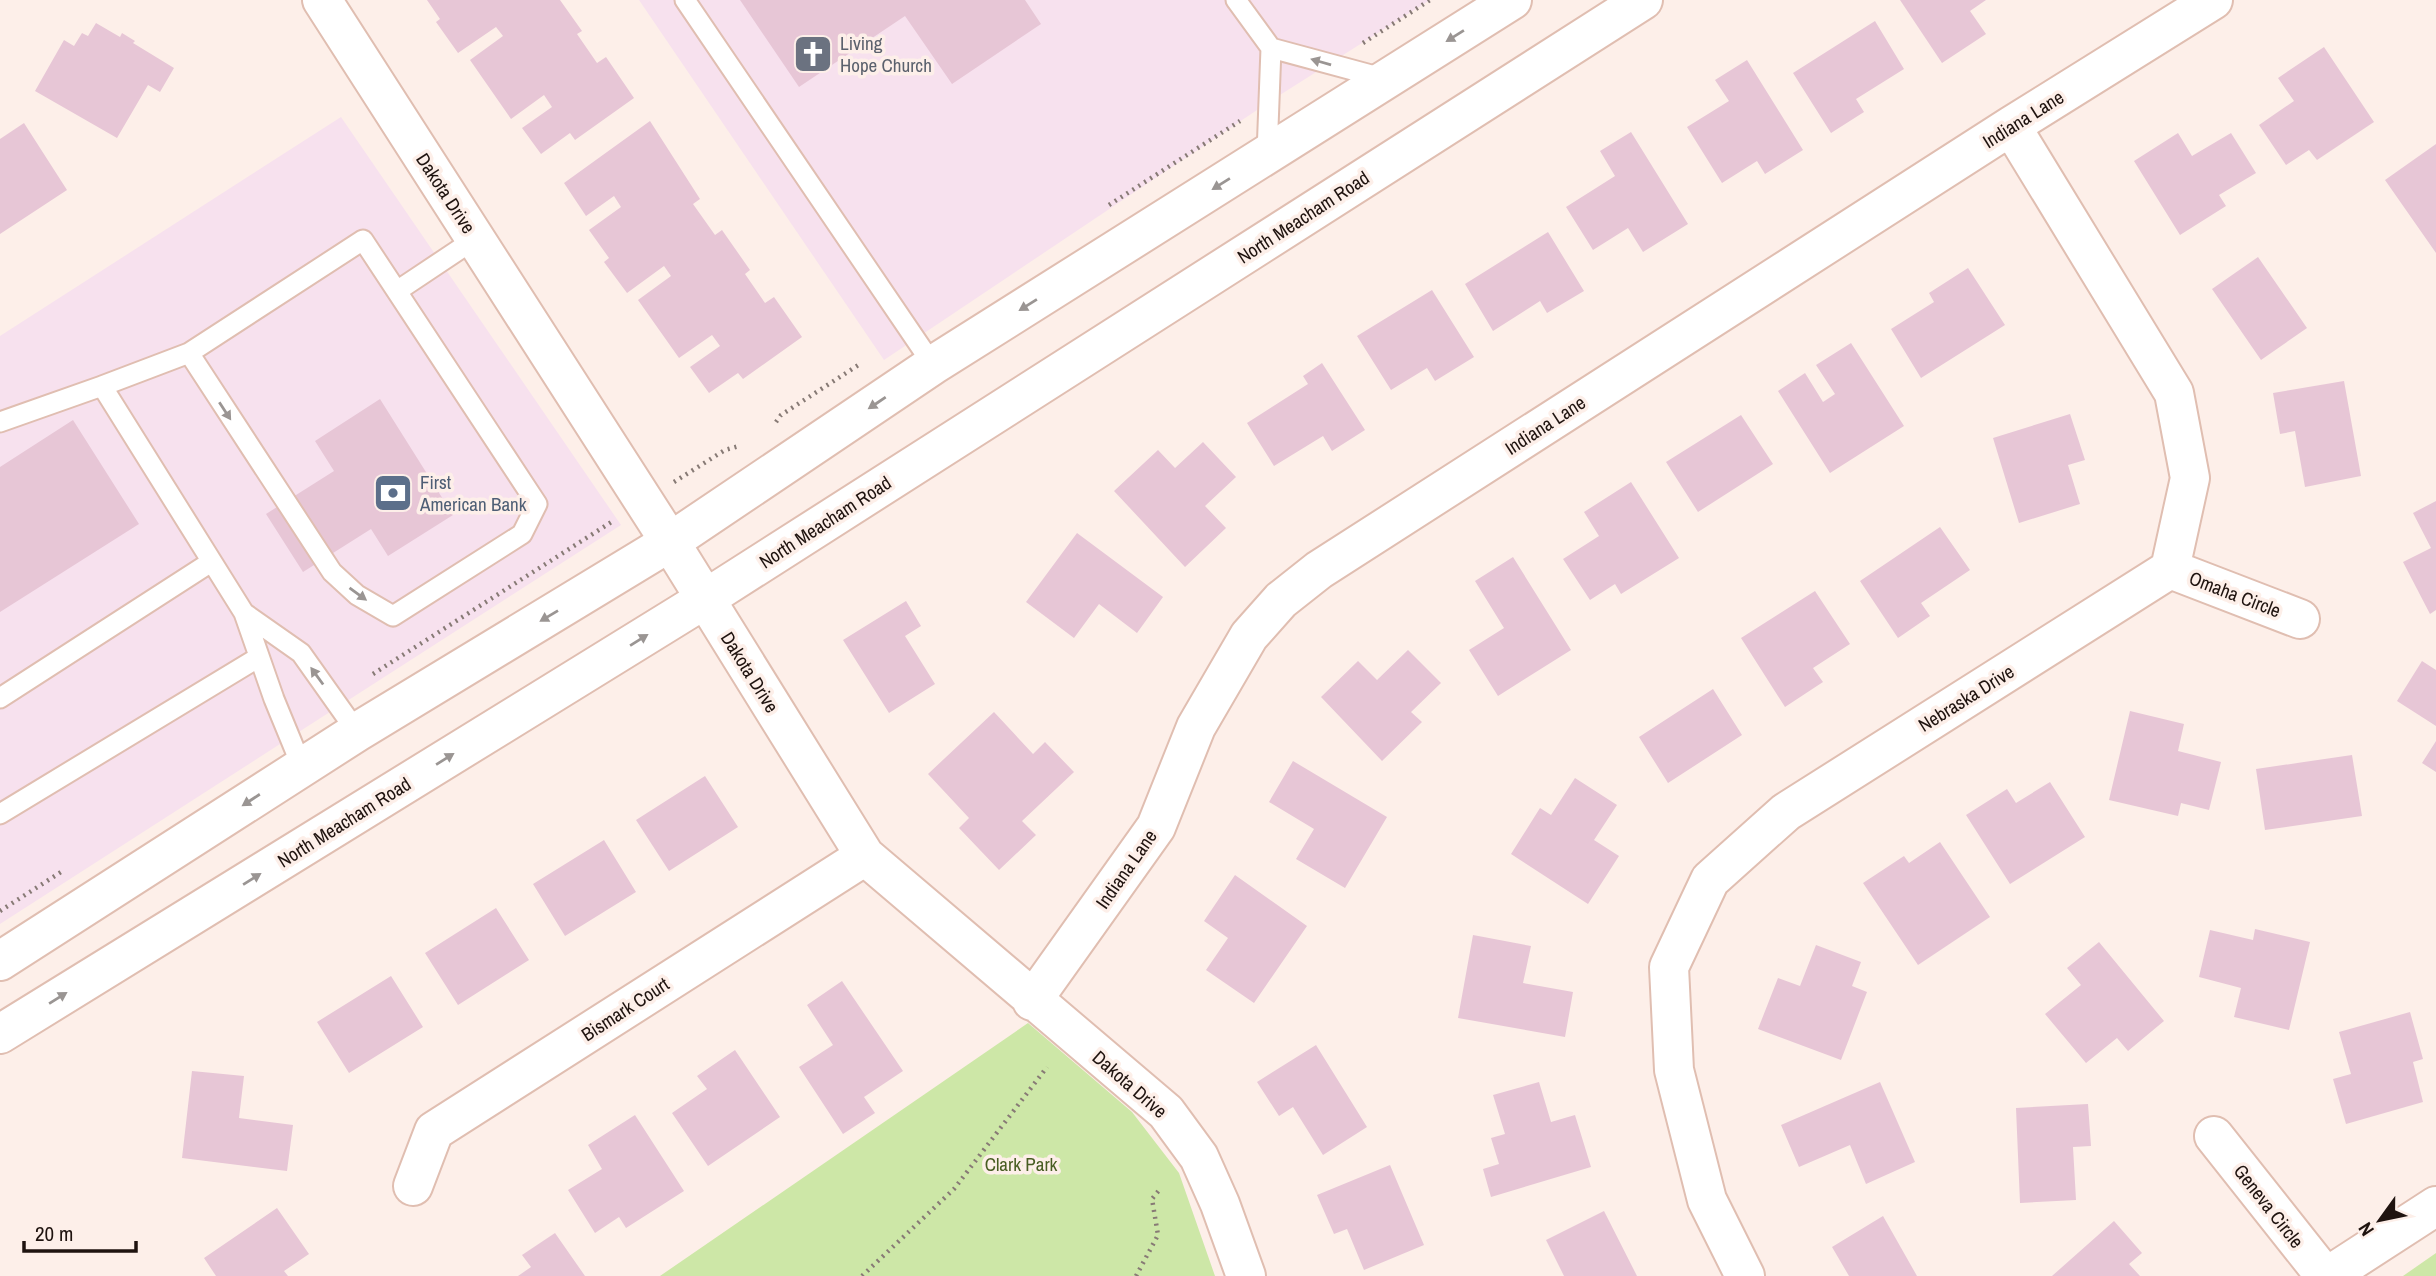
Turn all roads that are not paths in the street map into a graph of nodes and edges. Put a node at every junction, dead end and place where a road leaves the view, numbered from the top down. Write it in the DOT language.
graph roads {
  1 [pos="322,0"];
  2 [pos="685,0"];
  3 [pos="1237,0"];
  4 [pos="1512,0"];
  5 [pos="1643,0"];
  6 [pos="2213,0"];
  7 [pos="1271,48"];
  8 [pos="1387,79"];
  9 [pos="2011,126"];
  10 [pos="1267,155"];
  11 [pos="475,239"];
  12 [pos="397,291"];
  13 [pos="189,353"];
  14 [pos="933,365"];
  15 [pos="102,386"];
  16 [pos="0,422"];
  17 [pos="670,542"];
  18 [pos="211,562"];
  19 [pos="2170,569"];
  20 [pos="705,599"];
  21 [pos="244,613"];
  22 [pos="2300,619"];
  23 [pos="259,657"];
  24 [pos="0,698"];
  25 [pos="356,732"];
  26 [pos="302,767"];
  27 [pos="0,814"];
  28 [pos="864,856"];
  29 [pos="0,961"];
  30 [pos="1032,1001"];
  31 [pos="0,1034"];
  32 [pos="2214,1136"];
  33 [pos="412,1186"];
  34 [pos="2436,1206"];
  35 [pos="1246,1276"];
  36 [pos="1745,1276"];
  37 [pos="2326,1276"];
  1 -- 11 [label="street, Dakota Drive"];
  2 -- 14 [label="lane"];
  3 -- 7 [label="lane"];
  4 -- 8 [label="street, one-way"];
  5 -- 20 [label="street, North Meacham Road"];
  6 -- 9 [label="street, Indiana Lane"];
  8 -- 7 [label="lane, one-way"];
  7 -- 10 [label="lane"];
  8 -- 10 [label="street"];
  9 -- 19 [label="street"];
  9 -- 30 [label="street, Indiana Lane"];
  10 -- 14 [label="street, one-way"];
  11 -- 12 [label="lane"];
  11 -- 17 [label="street, Dakota Drive"];
  12 -- 13 [label="lane"];
  13 -- 12 [label="lane, one-way"];
  13 -- 15 [label="lane"];
  14 -- 17 [label="street, one-way"];
  15 -- 16 [label="lane"];
  15 -- 18 [label="lane"];
  17 -- 20 [label="street, Dakota Drive"];
  17 -- 25 [label="street, one-way"];
  18 -- 21 [label="lane"];
  18 -- 24 [label="lane"];
  19 -- 22 [label="street, Omaha Circle"];
  19 -- 36 [label="street, Nebraska Drive"];
  20 -- 28 [label="street, Dakota Drive"];
  31 -- 20 [label="street, North Meacham Road, one-way"];
  21 -- 23 [label="lane"];
  25 -- 21 [label="lane, one-way"];
  23 -- 26 [label="lane"];
  23 -- 27 [label="lane"];
  25 -- 26 [label="street"];
  26 -- 29 [label="street, one-way"];
  28 -- 30 [label="street, Dakota Drive"];
  28 -- 33 [label="street, Bismark Court"];
  30 -- 35 [label="street, Dakota Drive"];
  32 -- 37 [label="street, Geneva Circle"];
  34 -- 37 [label="street"];
}
